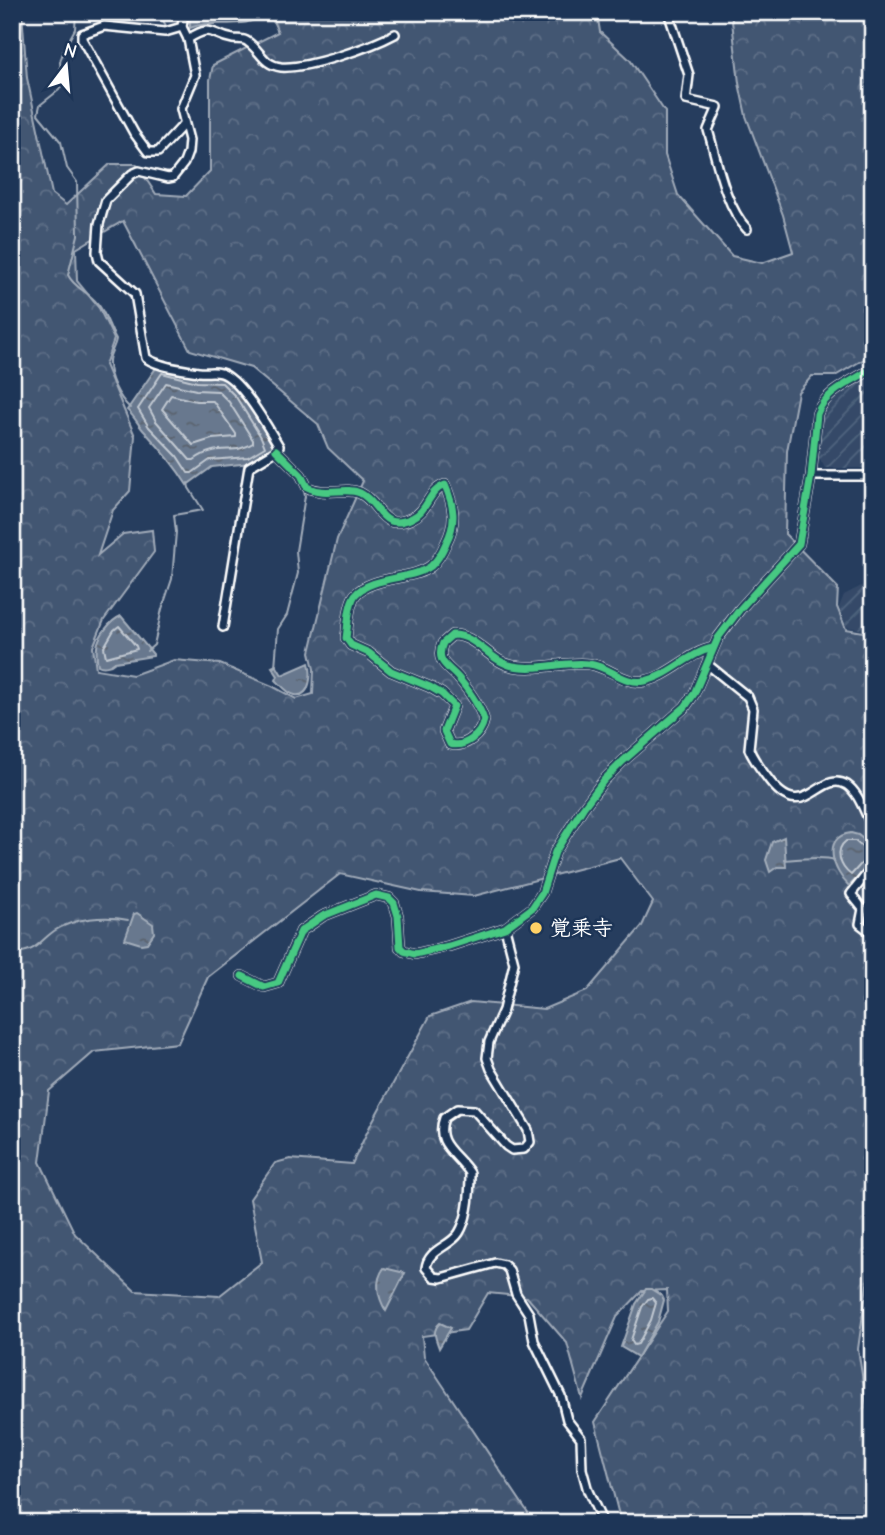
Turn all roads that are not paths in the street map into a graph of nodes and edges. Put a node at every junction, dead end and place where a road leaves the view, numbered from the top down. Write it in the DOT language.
graph roads {
  1 [pos="184,12"];
  2 [pos="668,12"];
  3 [pos="182,27"];
  4 [pos="395,34"];
  5 [pos="188,39"];
  6 [pos="184,124"];
  7 [pos="747,229"];
  8 [pos="873,368"];
  9 [pos="276,450"];
  10 [pos="811,476"];
  11 [pos="873,533"];
  12 [pos="223,627"];
  13 [pos="713,648"];
  14 [pos="706,664"];
  15 [pos="871,824"];
  16 [pos="873,834"];
  17 [pos="873,866"];
  18 [pos="505,928"];
  19 [pos="873,934"];
  20 [pos="242,976"];
  21 [pos="603,1523"];
  1 -- 3 [label="street"];
  2 -- 7 [label="street"];
  3 -- 5 [label="street"];
  3 -- 6 [label="street"];
  4 -- 5 [label="street"];
  5 -- 6 [label="street"];
  6 -- 9 [label="street"];
  8 -- 10 [label="street"];
  9 -- 12 [label="street"];
  9 -- 13 [label="street"];
  10 -- 11 [label="street"];
  10 -- 13 [label="street"];
  13 -- 14 [label="street"];
  14 -- 15 [label="street"];
  14 -- 18 [label="street"];
  15 -- 16 [label="street"];
  17 -- 19 [label="street"];
  18 -- 20 [label="street"];
  18 -- 21 [label="street"];
}
